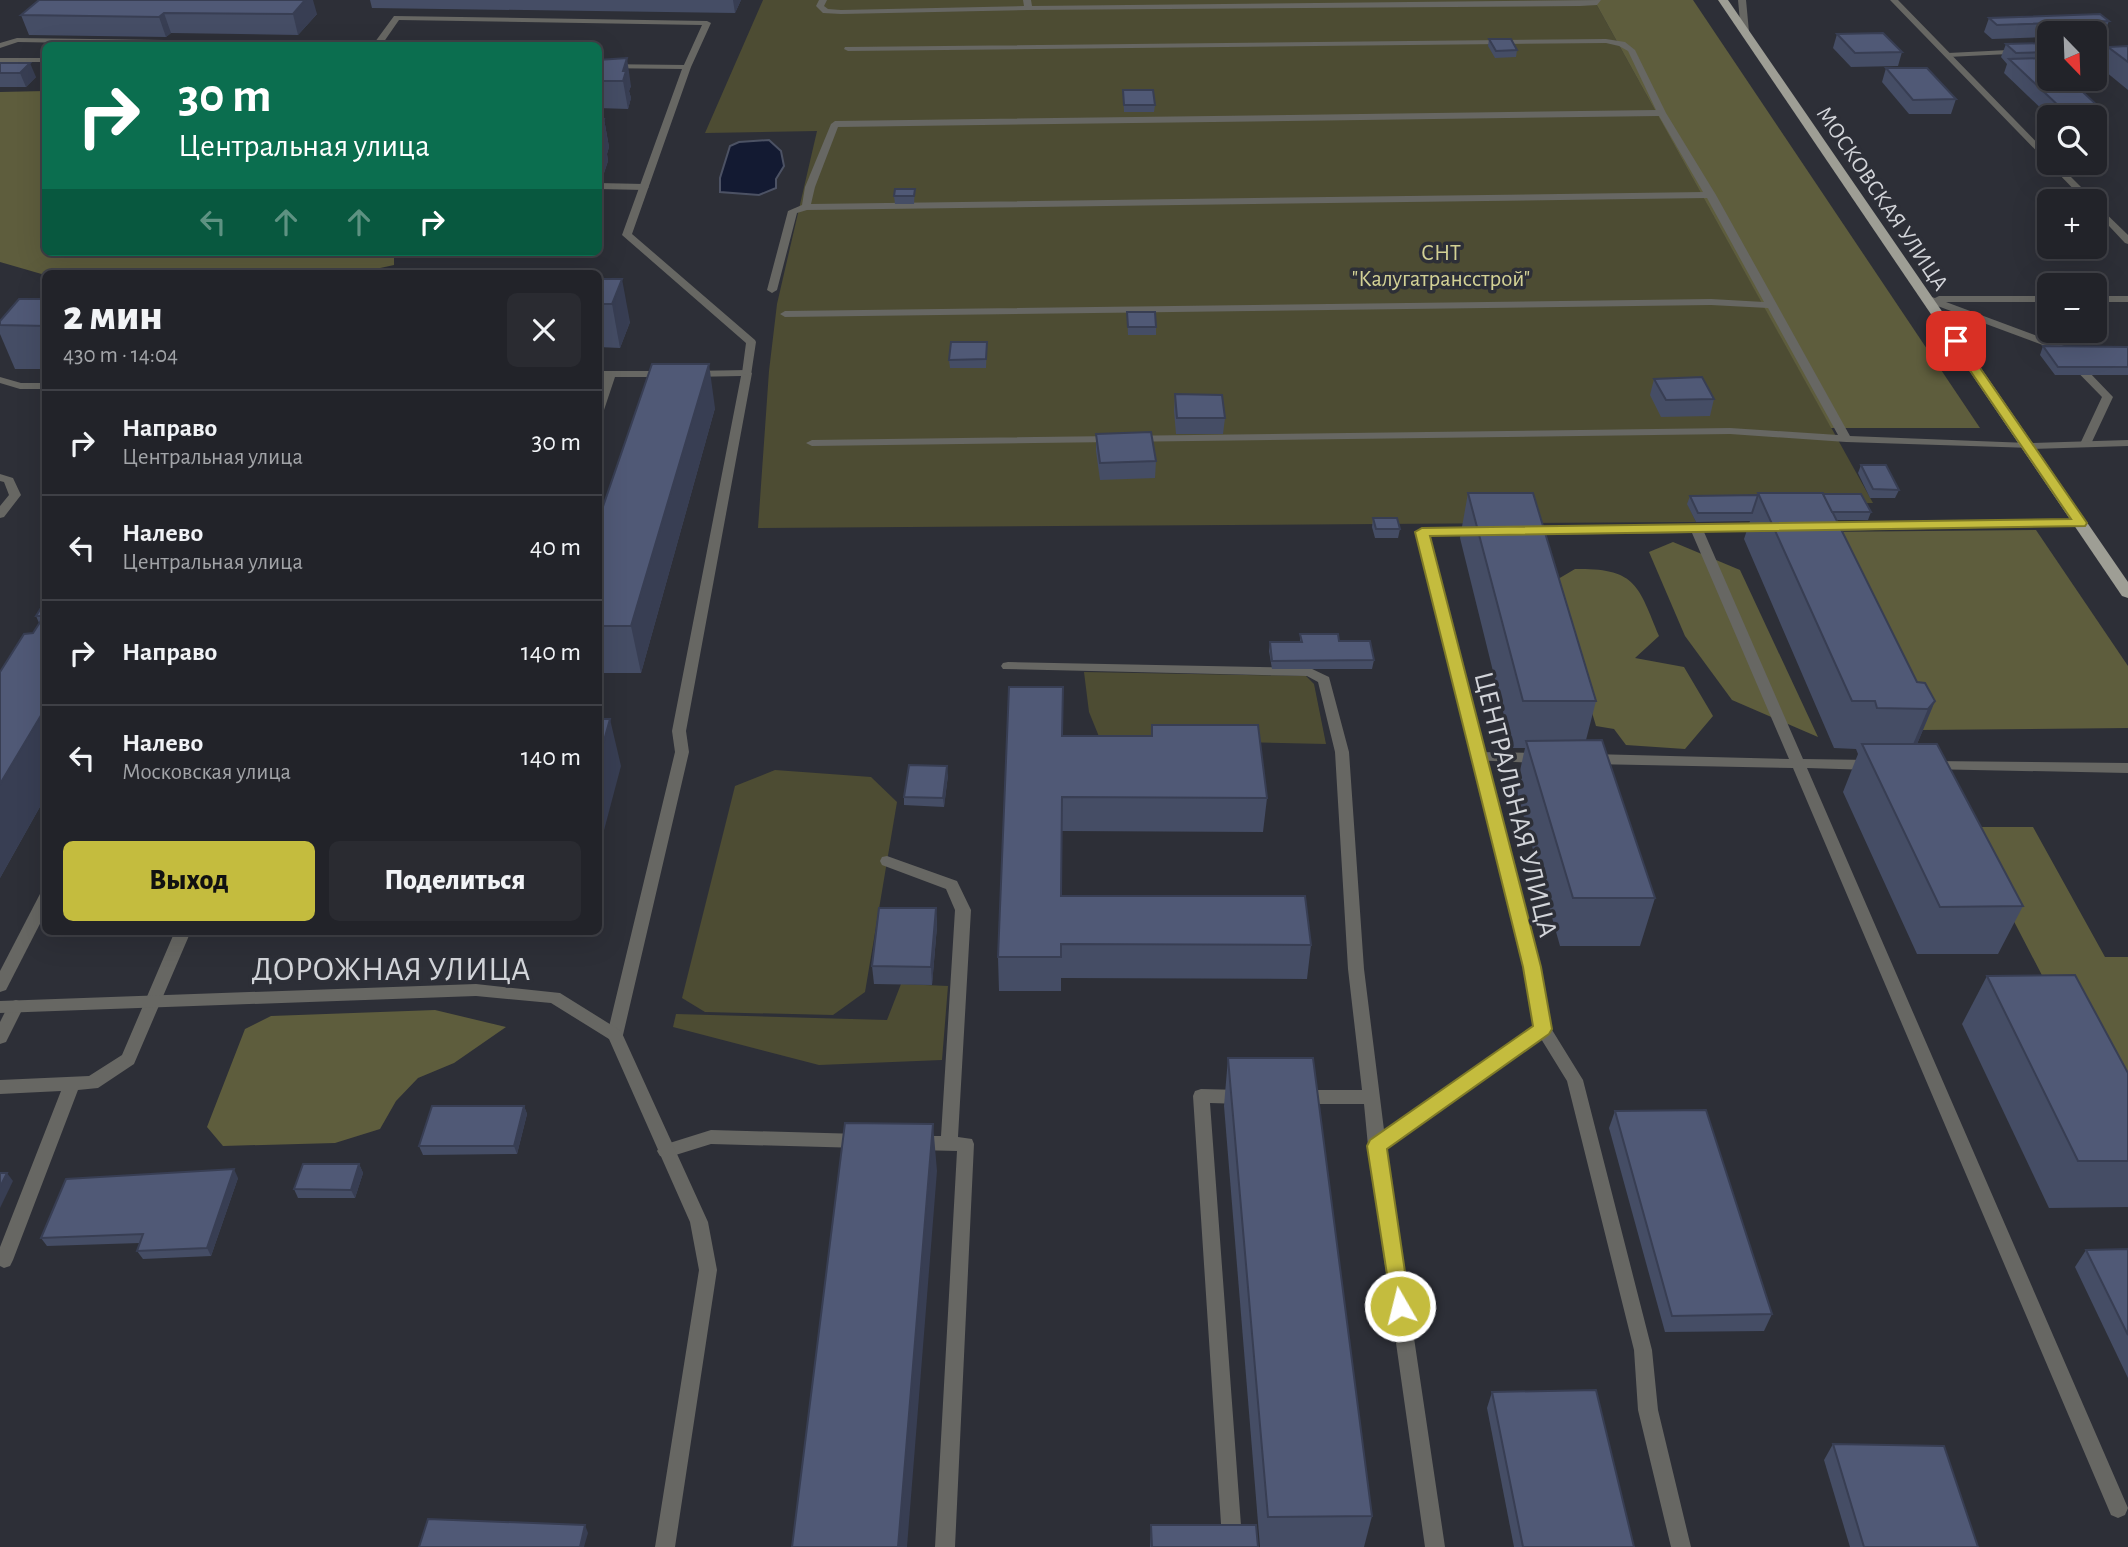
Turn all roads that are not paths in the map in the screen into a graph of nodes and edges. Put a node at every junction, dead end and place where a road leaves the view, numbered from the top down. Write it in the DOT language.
graph roads {
  1 [pos="823,0"];
  2 [pos="1597,0"];
  3 [pos="1723,0"];
  4 [pos="1742,0"];
  5 [pos="1894,0"];
  6 [pos="1408,2"];
  7 [pos="1218,3"];
  8 [pos="1028,4"];
  9 [pos="1745,32"];
  10 [pos="162,42"];
  11 [pos="379,42"];
  12 [pos="0,46"];
  13 [pos="848,49"];
  14 [pos="2037,51"];
  15 [pos="1948,55"];
  16 [pos="0,60"];
  17 [pos="42,60"];
  18 [pos="602,66"];
  19 [pos="687,67"];
  20 [pos="1662,113"];
  21 [pos="2037,147"];
  22 [pos="2065,175"];
  23 [pos="602,186"];
  24 [pos="644,187"];
  25 [pos="2078,189"];
  26 [pos="1712,195"];
  27 [pos="806,207"];
  28 [pos="2107,219"];
  29 [pos="2128,241"];
  30 [pos="772,290"];
  31 [pos="1928,299"];
  32 [pos="2037,299"];
  33 [pos="2107,299"];
  34 [pos="2128,299"];
  35 [pos="1769,305"];
  36 [pos="785,314"];
  37 [pos="747,373"];
  38 [pos="605,374"];
  39 [pos="0,380"];
  40 [pos="42,386"];
  41 [pos="1846,439"];
  42 [pos="812,443"];
  43 [pos="2128,443"];
  44 [pos="2086,444"];
  45 [pos="2028,446"];
  46 [pos="0,477"];
  47 [pos="0,514"];
  48 [pos="2080,523"];
  49 [pos="1779,527"];
  50 [pos="1807,527"];
  51 [pos="1697,529"];
  52 [pos="1491,531"];
  53 [pos="1518,531"];
  54 [pos="2128,593"];
  55 [pos="1009,666"];
  56 [pos="1477,757"];
  57 [pos="1797,764"];
  58 [pos="1880,765"];
  59 [pos="1921,766"];
  60 [pos="2128,768"];
  61 [pos="887,861"];
  62 [pos="42,904"];
  63 [pos="181,935"];
  64 [pos="0,986"];
  65 [pos="153,1002"];
  66 [pos="8,1006"];
  67 [pos="1543,1029"];
  68 [pos="615,1035"];
  69 [pos="0,1038"];
  70 [pos="72,1085"];
  71 [pos="0,1087"];
  72 [pos="1256,1097"];
  73 [pos="1283,1097"];
  74 [pos="1372,1097"];
  75 [pos="949,1144"];
  76 [pos="1377,1146"];
  77 [pos="666,1150"];
  78 [pos="4,1260"];
  79 [pos="2118,1508"];
  80 [pos="1232,1539"];
  81 [pos="664,1547"];
  82 [pos="945,1547"];
  83 [pos="1435,1547"];
  84 [pos="1681,1547"];
  1 -- 8 [label="street"];
  2 -- 6 [label="street"];
  3 -- 9 [label="main road, МОСКОВСКАЯ УЛИЦА"];
  4 -- 9 [label="street"];
  5 -- 15 [label="street"];
  6 -- 7 [label="street"];
  7 -- 8 [label="street"];
  9 -- 31 [label="main road, МОСКОВСКАЯ УЛИЦА"];
  10 -- 12 [label="street"];
  11 -- 19 [label="street"];
  13 -- 20 [label="street"];
  14 -- 15 [label="street"];
  15 -- 21 [label="street"];
  16 -- 17 [label="street"];
  18 -- 19 [label="street"];
  19 -- 24 [label="street"];
  20 -- 26 [label="street"];
  20 -- 27 [label="street"];
  22 -- 25 [label="street"];
  23 -- 24 [label="street"];
  24 -- 37 [label="street"];
  26 -- 27 [label="street"];
  26 -- 35 [label="street"];
  27 -- 30 [label="street"];
  28 -- 29 [label="street"];
  31 -- 32 [label="street"];
  31 -- 44 [label="street"];
  31 -- 45 [label="main road, МОСКОВСКАЯ УЛИЦА"];
  33 -- 34 [label="street"];
  35 -- 36 [label="street"];
  35 -- 41 [label="street"];
  37 -- 38 [label="street"];
  37 -- 68 [label="street"];
  39 -- 40 [label="street"];
  41 -- 42 [label="street"];
  41 -- 45 [label="street"];
  43 -- 44 [label="street"];
  44 -- 45 [label="street"];
  45 -- 48 [label="main road, МОСКОВСКАЯ УЛИЦА"];
  46 -- 47 [label="street"];
  48 -- 50 [label="street"];
  48 -- 54 [label="main road, МОСКОВСКАЯ УЛИЦА"];
  49 -- 51 [label="street"];
  51 -- 53 [label="street"];
  51 -- 57 [label="street"];
  52 -- 56 [label="street, ЦЕНТРАЛЬНАЯ УЛИЦА"];
  55 -- 74 [label="street"];
  56 -- 57 [label="street"];
  56 -- 67 [label="street, ЦЕНТРАЛЬНАЯ УЛИЦА"];
  57 -- 58 [label="street"];
  57 -- 79 [label="street"];
  59 -- 60 [label="street"];
  61 -- 75 [label="street"];
  62 -- 64 [label="street"];
  63 -- 65 [label="street"];
  65 -- 66 [label="street, ДОРОЖНАЯ УЛИЦА"];
  65 -- 68 [label="street, ДОРОЖНАЯ УЛИЦА"];
  65 -- 70 [label="street"];
  66 -- 69 [label="street"];
  67 -- 76 [label="street"];
  67 -- 84 [label="street"];
  68 -- 77 [label="street"];
  70 -- 71 [label="street"];
  70 -- 78 [label="street"];
  72 -- 80 [label="street"];
  73 -- 74 [label="street"];
  74 -- 76 [label="street"];
  75 -- 77 [label="street"];
  75 -- 82 [label="street"];
  76 -- 83 [label="street"];
  77 -- 81 [label="street"];
}
